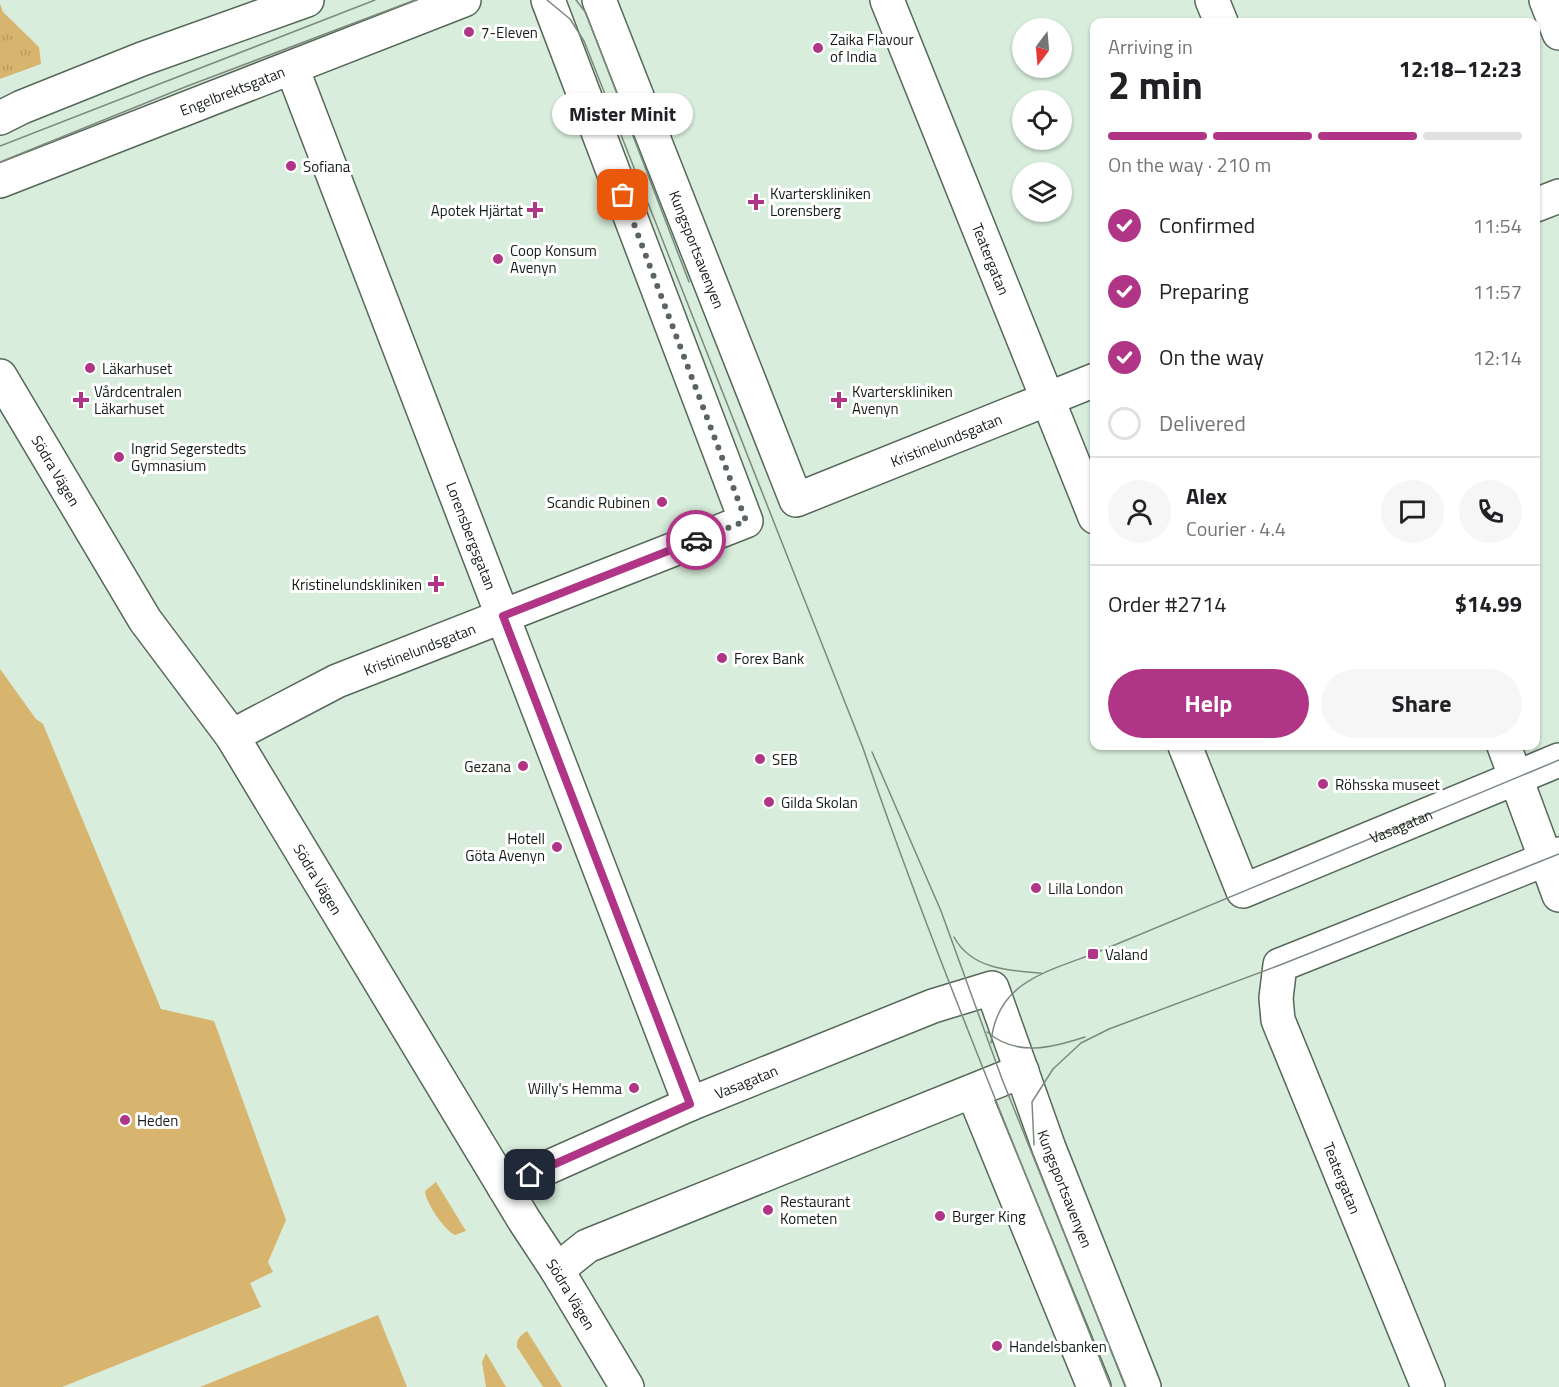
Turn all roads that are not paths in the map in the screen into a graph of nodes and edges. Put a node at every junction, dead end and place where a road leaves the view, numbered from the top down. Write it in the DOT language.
graph roads {
  1 [pos="307,0"];
  2 [pos="464,0"];
  3 [pos="548,0"];
  4 [pos="599,0"];
  5 [pos="887,0"];
  6 [pos="1212,0"];
  7 [pos="1546,0"];
  8 [pos="1219,18"];
  9 [pos="1559,33"];
  10 [pos="292,68"];
  11 [pos="7,112"];
  12 [pos="0,181"];
  13 [pos="1559,196"];
  14 [pos="1540,203"];
  15 [pos="0,376"];
  16 [pos="1090,382"];
  17 [pos="1048,399"];
  18 [pos="796,500"];
  19 [pos="1090,504"];
  20 [pos="503,616"];
  21 [pos="232,736"];
  22 [pos="1187,750"];
  23 [pos="1506,750"];
  24 [pos="1559,760"];
  25 [pos="1516,777"];
  26 [pos="1552,857"];
  27 [pos="1559,895"];
  28 [pos="992,988"];
  29 [pos="1022,1071"];
  30 [pos="973,1092"];
  31 [pos="690,1104"];
  32 [pos="504,1187"];
  33 [pos="557,1270"];
  34 [pos="627,1387"];
  35 [pos="1094,1387"];
  36 [pos="1144,1387"];
  37 [pos="1428,1387"];
  1 -- 11 [label="street"];
  2 -- 10 [label="street, Engelbrektsgatan"];
  3 -- 20 [label="street, Kristinelundsgatan"];
  4 -- 18 [label="street, Kungsportsavenyen"];
  5 -- 17 [label="street, Teatergatan"];
  6 -- 8 [label="street"];
  7 -- 9 [label="street"];
  10 -- 12 [label="street, Engelbrektsgatan"];
  10 -- 20 [label="street, Lorensbergsgatan"];
  13 -- 14 [label="street"];
  15 -- 21 [label="street, Södra Vägen"];
  16 -- 17 [label="street, Kristinelundsgatan"];
  17 -- 18 [label="street, Kristinelundsgatan"];
  17 -- 19 [label="street, Teatergatan"];
  20 -- 21 [label="street, Kristinelundsgatan"];
  20 -- 31 [label="street, Lorensbergsgatan"];
  21 -- 32 [label="street, Södra Vägen"];
  22 -- 25 [label="street, Vasagatan"];
  23 -- 25 [label="street"];
  24 -- 25 [label="street, Vasagatan"];
  25 -- 26 [label="street"];
  26 -- 27 [label="street"];
  26 -- 37 [label="street, Teatergatan"];
  28 -- 29 [label="street, Kungsportsavenyen"];
  28 -- 31 [label="street, Vasagatan"];
  29 -- 30 [label="street"];
  29 -- 36 [label="street, Kungsportsavenyen"];
  30 -- 33 [label="street"];
  30 -- 35 [label="street"];
  31 -- 32 [label="street, Vasagatan"];
  32 -- 33 [label="street, Södra Vägen"];
  33 -- 34 [label="street, Södra Vägen"];
}
